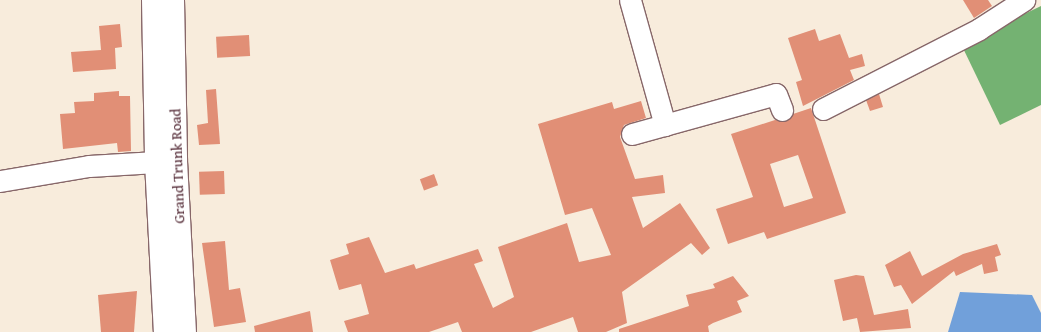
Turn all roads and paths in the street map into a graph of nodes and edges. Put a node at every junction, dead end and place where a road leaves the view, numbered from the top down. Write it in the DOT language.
graph roads {
  1 [pos="153,0"];
  2 [pos="173,0"];
  3 [pos="630,0"];
  4 [pos="1024,0"];
  5 [pos="164,92"];
  6 [pos="823,109"];
  7 [pos="782,110"];
  8 [pos="664,125"];
  9 [pos="632,134"];
  10 [pos="156,162"];
  11 [pos="0,181"];
  12 [pos="165,332"];
  13 [pos="185,332"];
  1 -- 5 [label="highway, Grand Trunk Road"];
  2 -- 5 [label="highway, Grand Trunk Road"];
  3 -- 8 [label="street"];
  4 -- 6 [label="street"];
  5 -- 10 [label="highway, Grand Trunk Road"];
  5 -- 13 [label="highway, Grand Trunk Road"];
  7 -- 8 [label="street"];
  8 -- 9 [label="street"];
  10 -- 11 [label="street"];
  10 -- 12 [label="highway, Grand Trunk Road"];
}
